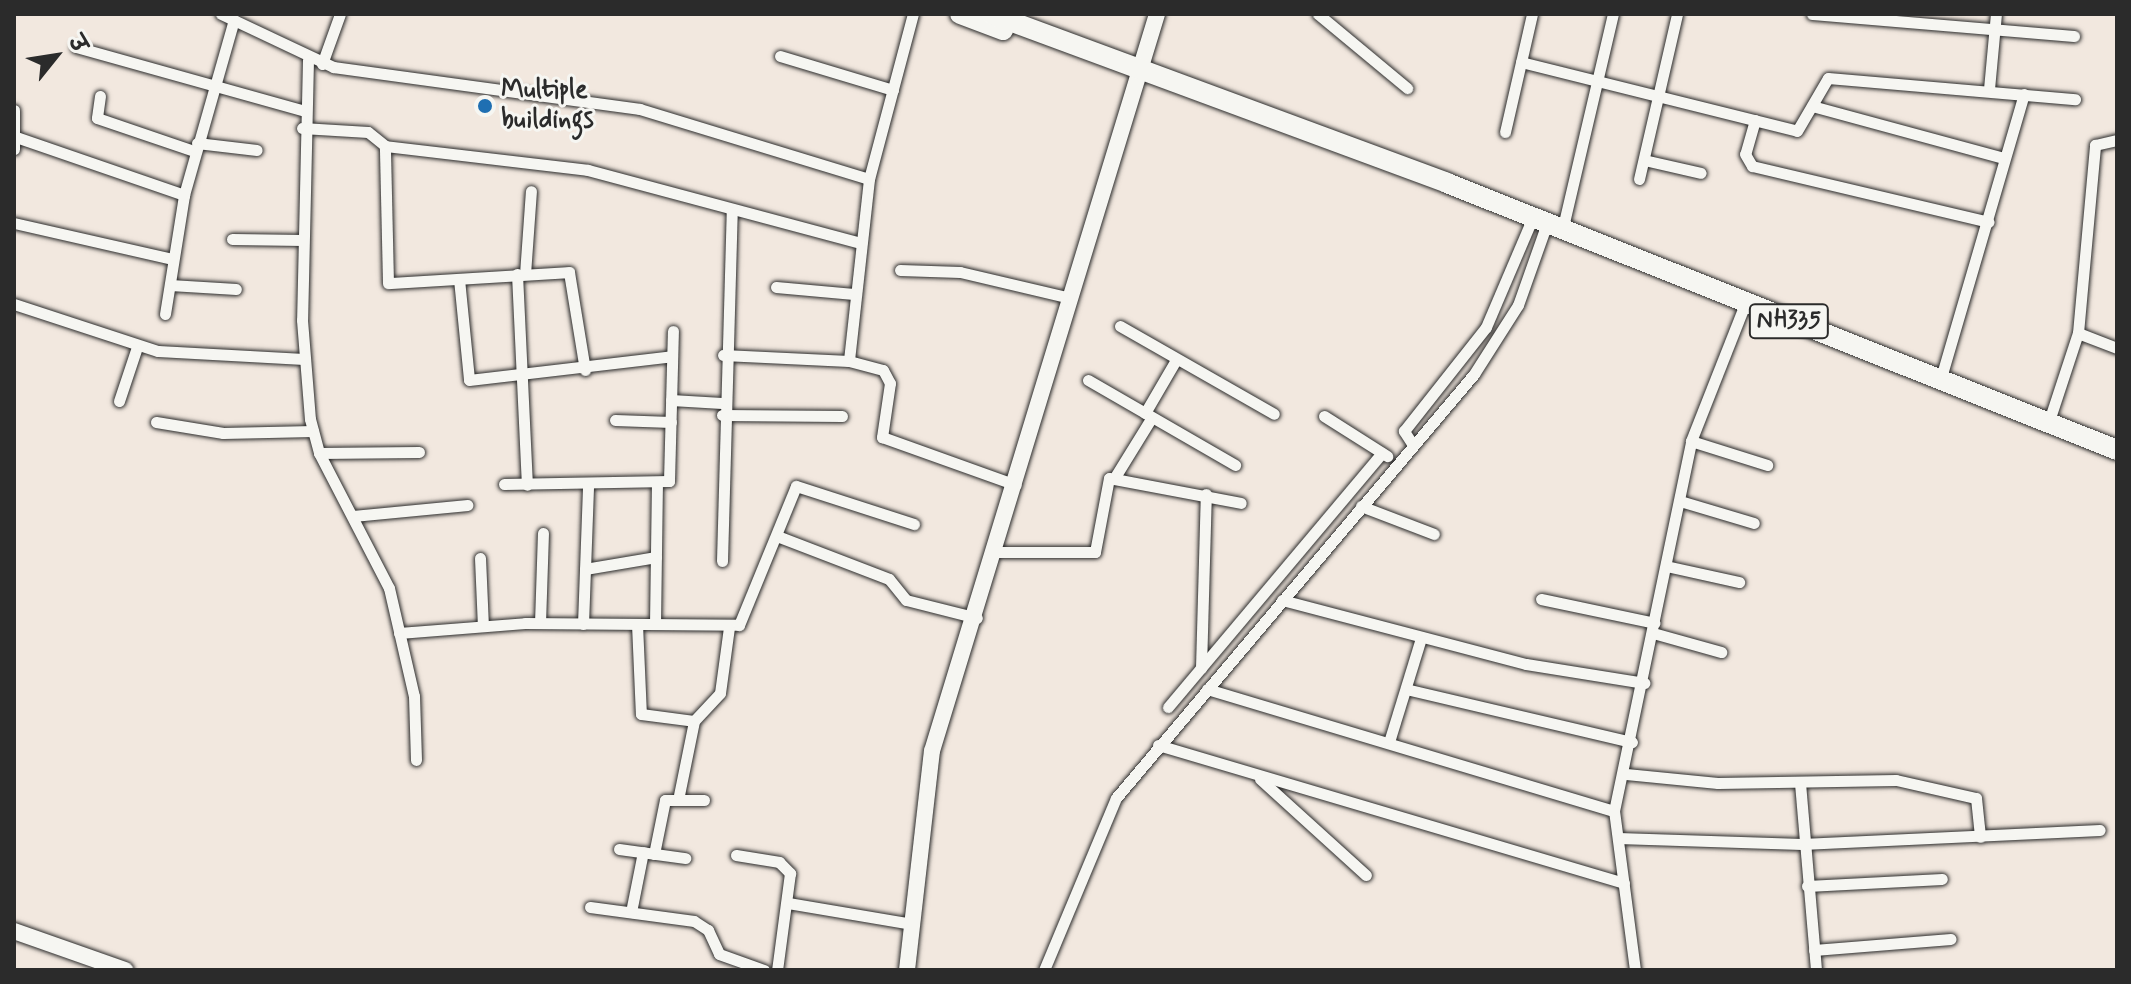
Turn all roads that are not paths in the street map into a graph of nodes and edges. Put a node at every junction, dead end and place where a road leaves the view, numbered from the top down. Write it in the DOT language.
graph roads {
  1 [pos="221,14"];
  2 [pos="340,14"];
  3 [pos="913,14"];
  4 [pos="960,14"];
  5 [pos="991,14"];
  6 [pos="1157,14"];
  7 [pos="1318,14"];
  8 [pos="1532,14"];
  9 [pos="1613,14"];
  10 [pos="1677,14"];
  11 [pos="1812,14"];
  12 [pos="1996,14"];
  13 [pos="243,20"];
  14 [pos="1995,29"];
  15 [pos="2074,36"];
  16 [pos="76,47"];
  17 [pos="780,56"];
  18 [pos="308,60"];
  19 [pos="1521,62"];
  20 [pos="322,64"];
  21 [pos="1138,74"];
  22 [pos="1596,81"];
  23 [pos="212,84"];
  24 [pos="1407,88"];
  25 [pos="1989,89"];
  26 [pos="893,90"];
  27 [pos="1659,93"];
  28 [pos="2024,94"];
  29 [pos="100,96"];
  30 [pos="2075,99"];
  31 [pos="1812,106"];
  32 [pos="14,110"];
  33 [pos="302,110"];
  34 [pos="1755,120"];
  35 [pos="302,128"];
  36 [pos="1505,132"];
  37 [pos="2117,140"];
  38 [pos="15,143"];
  39 [pos="385,146"];
  40 [pos="196,147"];
  41 [pos="257,150"];
  42 [pos="2004,158"];
  43 [pos="1644,160"];
  44 [pos="1701,173"];
  45 [pos="869,179"];
  46 [pos="1639,179"];
  47 [pos="531,191"];
  48 [pos="184,195"];
  49 [pos="732,212"];
  50 [pos="1988,222"];
  51 [pos="14,223"];
  52 [pos="1546,226"];
  53 [pos="232,239"];
  54 [pos="303,240"];
  55 [pos="860,243"];
  56 [pos="173,259"];
  57 [pos="900,270"];
  58 [pos="521,274"];
  59 [pos="459,279"];
  60 [pos="170,285"];
  61 [pos="776,287"];
  62 [pos="236,289"];
  63 [pos="854,294"];
  64 [pos="1071,298"];
  65 [pos="14,304"];
  66 [pos="1745,304"];
  67 [pos="165,314"];
  68 [pos="1120,326"];
  69 [pos="673,331"];
  70 [pos="2078,333"];
  71 [pos="137,347"];
  72 [pos="2117,348"];
  73 [pos="723,355"];
  74 [pos="672,356"];
  75 [pos="304,359"];
  76 [pos="1176,360"];
  77 [pos="849,361"];
  78 [pos="585,370"];
  79 [pos="523,376"];
  80 [pos="1088,380"];
  81 [pos="1939,381"];
  82 [pos="671,400"];
  83 [pos="119,401"];
  84 [pos="722,409"];
  85 [pos="1274,414"];
  86 [pos="1148,415"];
  87 [pos="842,416"];
  88 [pos="1324,416"];
  89 [pos="615,420"];
  90 [pos="156,422"];
  91 [pos="671,422"];
  92 [pos="2048,424"];
  93 [pos="313,431"];
  94 [pos="1691,441"];
  95 [pos="1413,445"];
  96 [pos="2117,450"];
  97 [pos="419,452"];
  98 [pos="319,453"];
  99 [pos="1382,453"];
  100 [pos="1397,463"];
  101 [pos="1235,465"];
  102 [pos="1767,465"];
  103 [pos="1115,477"];
  104 [pos="657,482"];
  105 [pos="504,484"];
  106 [pos="527,485"];
  107 [pos="588,485"];
  108 [pos="1016,485"];
  109 [pos="1206,494"];
  110 [pos="1680,501"];
  111 [pos="1241,503"];
  112 [pos="467,505"];
  113 [pos="1361,506"];
  114 [pos="353,516"];
  115 [pos="1754,523"];
  116 [pos="914,524"];
  117 [pos="543,533"];
  118 [pos="1434,534"];
  119 [pos="777,536"];
  120 [pos="997,552"];
  121 [pos="656,557"];
  122 [pos="480,558"];
  123 [pos="722,561"];
  124 [pos="1666,566"];
  125 [pos="585,569"];
  126 [pos="1739,582"];
  127 [pos="1541,599"];
  128 [pos="1282,600"];
  129 [pos="977,618"];
  130 [pos="540,623"];
  131 [pos="583,624"];
  132 [pos="637,624"];
  133 [pos="655,624"];
  134 [pos="483,626"];
  135 [pos="729,627"];
  136 [pos="1654,628"];
  137 [pos="399,633"];
  138 [pos="1421,638"];
  139 [pos="1721,652"];
  140 [pos="1201,668"];
  141 [pos="1644,683"];
  142 [pos="1207,689"];
  143 [pos="1410,690"];
  144 [pos="1168,707"];
  145 [pos="694,721"];
  146 [pos="1389,742"];
  147 [pos="1632,742"];
  148 [pos="1158,745"];
  149 [pos="416,760"];
  150 [pos="1626,774"];
  151 [pos="1257,776"];
  152 [pos="1800,783"];
  153 [pos="679,795"];
  154 [pos="704,800"];
  155 [pos="1614,811"];
  156 [pos="2100,830"];
  157 [pos="1980,837"];
  158 [pos="1618,838"];
  159 [pos="1802,844"];
  160 [pos="619,849"];
  161 [pos="648,853"];
  162 [pos="736,855"];
  163 [pos="685,858"];
  164 [pos="1366,875"];
  165 [pos="1942,879"];
  166 [pos="1624,883"];
  167 [pos="1807,886"];
  168 [pos="788,903"];
  169 [pos="590,907"];
  170 [pos="631,912"];
  171 [pos="912,924"];
  172 [pos="14,931"];
  173 [pos="1951,939"];
  174 [pos="1814,950"];
  175 [pos="125,970"];
  176 [pos="764,970"];
  177 [pos="777,970"];
  178 [pos="907,970"];
  179 [pos="1044,970"];
  180 [pos="1635,970"];
  181 [pos="1816,970"];
  1 -- 13 [label="street"];
  2 -- 20 [label="street"];
  3 -- 26 [label="street"];
  4 -- 21 [label="highway, NH335"];
  5 -- 21 [label="highway, NH335"];
  6 -- 21 [label="street"];
  7 -- 24 [label="street"];
  8 -- 19 [label="street"];
  9 -- 22 [label="street"];
  10 -- 27 [label="street"];
  11 -- 14 [label="street"];
  12 -- 14 [label="street"];
  13 -- 18 [label="street"];
  13 -- 23 [label="street"];
  14 -- 15 [label="street"];
  14 -- 25 [label="street"];
  16 -- 23 [label="street"];
  17 -- 26 [label="street"];
  18 -- 20 [label="street"];
  18 -- 33 [label="street"];
  19 -- 22 [label="street"];
  19 -- 36 [label="street"];
  20 -- 45 [label="street"];
  21 -- 52 [label="highway, NH335"];
  21 -- 64 [label="street"];
  22 -- 27 [label="street"];
  22 -- 52 [label="street"];
  23 -- 33 [label="street"];
  23 -- 40 [label="street"];
  25 -- 28 [label="street"];
  25 -- 31 [label="street"];
  26 -- 45 [label="street"];
  27 -- 34 [label="street"];
  27 -- 43 [label="street"];
  28 -- 30 [label="street"];
  28 -- 42 [label="street"];
  29 -- 40 [label="street"];
  31 -- 34 [label="street"];
  31 -- 42 [label="street"];
  32 -- 38 [label="street"];
  33 -- 35 [label="street"];
  34 -- 50 [label="street"];
  35 -- 39 [label="street"];
  35 -- 54 [label="street"];
  37 -- 70 [label="street"];
  38 -- 48 [label="street"];
  39 -- 49 [label="street"];
  39 -- 59 [label="street"];
  40 -- 41 [label="street"];
  40 -- 48 [label="street"];
  42 -- 50 [label="street"];
  43 -- 44 [label="street"];
  43 -- 46 [label="street"];
  45 -- 55 [label="street"];
  47 -- 58 [label="street"];
  48 -- 56 [label="street"];
  49 -- 55 [label="street"];
  49 -- 73 [label="street"];
  50 -- 81 [label="street"];
  51 -- 56 [label="street"];
  52 -- 66 [label="highway, NH335"];
  52 -- 95 [label="street"];
  52 -- 95 [label="street"];
  53 -- 54 [label="street"];
  54 -- 75 [label="street"];
  55 -- 63 [label="street"];
  56 -- 60 [label="street"];
  57 -- 64 [label="street"];
  58 -- 59 [label="street"];
  58 -- 78 [label="street"];
  58 -- 79 [label="street"];
  59 -- 79 [label="street"];
  60 -- 62 [label="street"];
  60 -- 67 [label="street"];
  61 -- 63 [label="street"];
  63 -- 77 [label="street"];
  64 -- 108 [label="street"];
  65 -- 71 [label="street"];
  66 -- 81 [label="highway, NH335"];
  66 -- 94 [label="street"];
  68 -- 76 [label="street"];
  69 -- 74 [label="street"];
  70 -- 72 [label="street"];
  70 -- 92 [label="street"];
  71 -- 75 [label="street"];
  71 -- 83 [label="street"];
  73 -- 77 [label="street"];
  73 -- 84 [label="street"];
  74 -- 78 [label="street"];
  74 -- 82 [label="street"];
  75 -- 93 [label="street"];
  76 -- 85 [label="street"];
  76 -- 86 [label="street"];
  77 -- 108 [label="street"];
  78 -- 79 [label="street"];
  79 -- 106 [label="street"];
  80 -- 86 [label="street"];
  81 -- 92 [label="highway, NH335"];
  82 -- 84 [label="street"];
  82 -- 91 [label="street"];
  84 -- 87 [label="street"];
  84 -- 123 [label="street"];
  86 -- 101 [label="street"];
  86 -- 103 [label="street"];
  88 -- 99 [label="street"];
  89 -- 91 [label="street"];
  90 -- 93 [label="street"];
  91 -- 104 [label="street"];
  92 -- 96 [label="highway, NH335"];
  93 -- 98 [label="street"];
  94 -- 102 [label="street"];
  94 -- 110 [label="street"];
  95 -- 100 [label="street"];
  97 -- 98 [label="street"];
  98 -- 114 [label="street"];
  99 -- 100 [label="street"];
  99 -- 140 [label="street"];
  100 -- 113 [label="street"];
  103 -- 109 [label="street"];
  103 -- 120 [label="street"];
  104 -- 107 [label="street"];
  104 -- 121 [label="street"];
  105 -- 106 [label="street"];
  106 -- 107 [label="street"];
  107 -- 125 [label="street"];
  108 -- 120 [label="street"];
  109 -- 111 [label="street"];
  109 -- 140 [label="street"];
  110 -- 115 [label="street"];
  110 -- 124 [label="street"];
  112 -- 114 [label="street"];
  113 -- 118 [label="street"];
  113 -- 128 [label="street"];
  114 -- 137 [label="street"];
  116 -- 119 [label="street"];
  117 -- 130 [label="street"];
  119 -- 129 [label="street"];
  119 -- 135 [label="street"];
  120 -- 129 [label="street"];
  121 -- 125 [label="street"];
  121 -- 133 [label="street"];
  122 -- 134 [label="street"];
  124 -- 126 [label="street"];
  124 -- 136 [label="street"];
  125 -- 131 [label="street"];
  127 -- 136 [label="street"];
  128 -- 138 [label="street"];
  128 -- 142 [label="street"];
  129 -- 171 [label="street"];
  130 -- 131 [label="street"];
  130 -- 134 [label="street"];
  131 -- 132 [label="street"];
  132 -- 133 [label="street"];
  132 -- 145 [label="street"];
  133 -- 135 [label="street"];
  134 -- 137 [label="street"];
  135 -- 145 [label="street"];
  136 -- 139 [label="street"];
  136 -- 141 [label="street"];
  137 -- 149 [label="street"];
  138 -- 141 [label="street"];
  138 -- 143 [label="street"];
  140 -- 144 [label="street"];
  141 -- 147 [label="street"];
  142 -- 146 [label="street"];
  142 -- 148 [label="street"];
  143 -- 146 [label="street"];
  143 -- 147 [label="street"];
  145 -- 153 [label="street"];
  146 -- 155 [label="street"];
  147 -- 150 [label="street"];
  148 -- 151 [label="street"];
  148 -- 179 [label="street"];
  150 -- 152 [label="street"];
  150 -- 155 [label="street"];
  151 -- 164 [label="street"];
  151 -- 166 [label="street"];
  152 -- 157 [label="street"];
  152 -- 159 [label="street"];
  153 -- 154 [label="street"];
  153 -- 161 [label="street"];
  155 -- 158 [label="street"];
  156 -- 157 [label="street"];
  157 -- 159 [label="street"];
  158 -- 159 [label="street"];
  158 -- 166 [label="street"];
  159 -- 167 [label="street"];
  160 -- 161 [label="street"];
  161 -- 163 [label="street"];
  161 -- 170 [label="street"];
  162 -- 168 [label="street"];
  165 -- 167 [label="street"];
  166 -- 180 [label="street"];
  167 -- 174 [label="street"];
  168 -- 171 [label="street"];
  168 -- 177 [label="street"];
  169 -- 170 [label="street"];
  170 -- 176 [label="street"];
  171 -- 178 [label="street"];
  172 -- 175 [label="street"];
  173 -- 174 [label="street"];
  174 -- 181 [label="street"];
}
